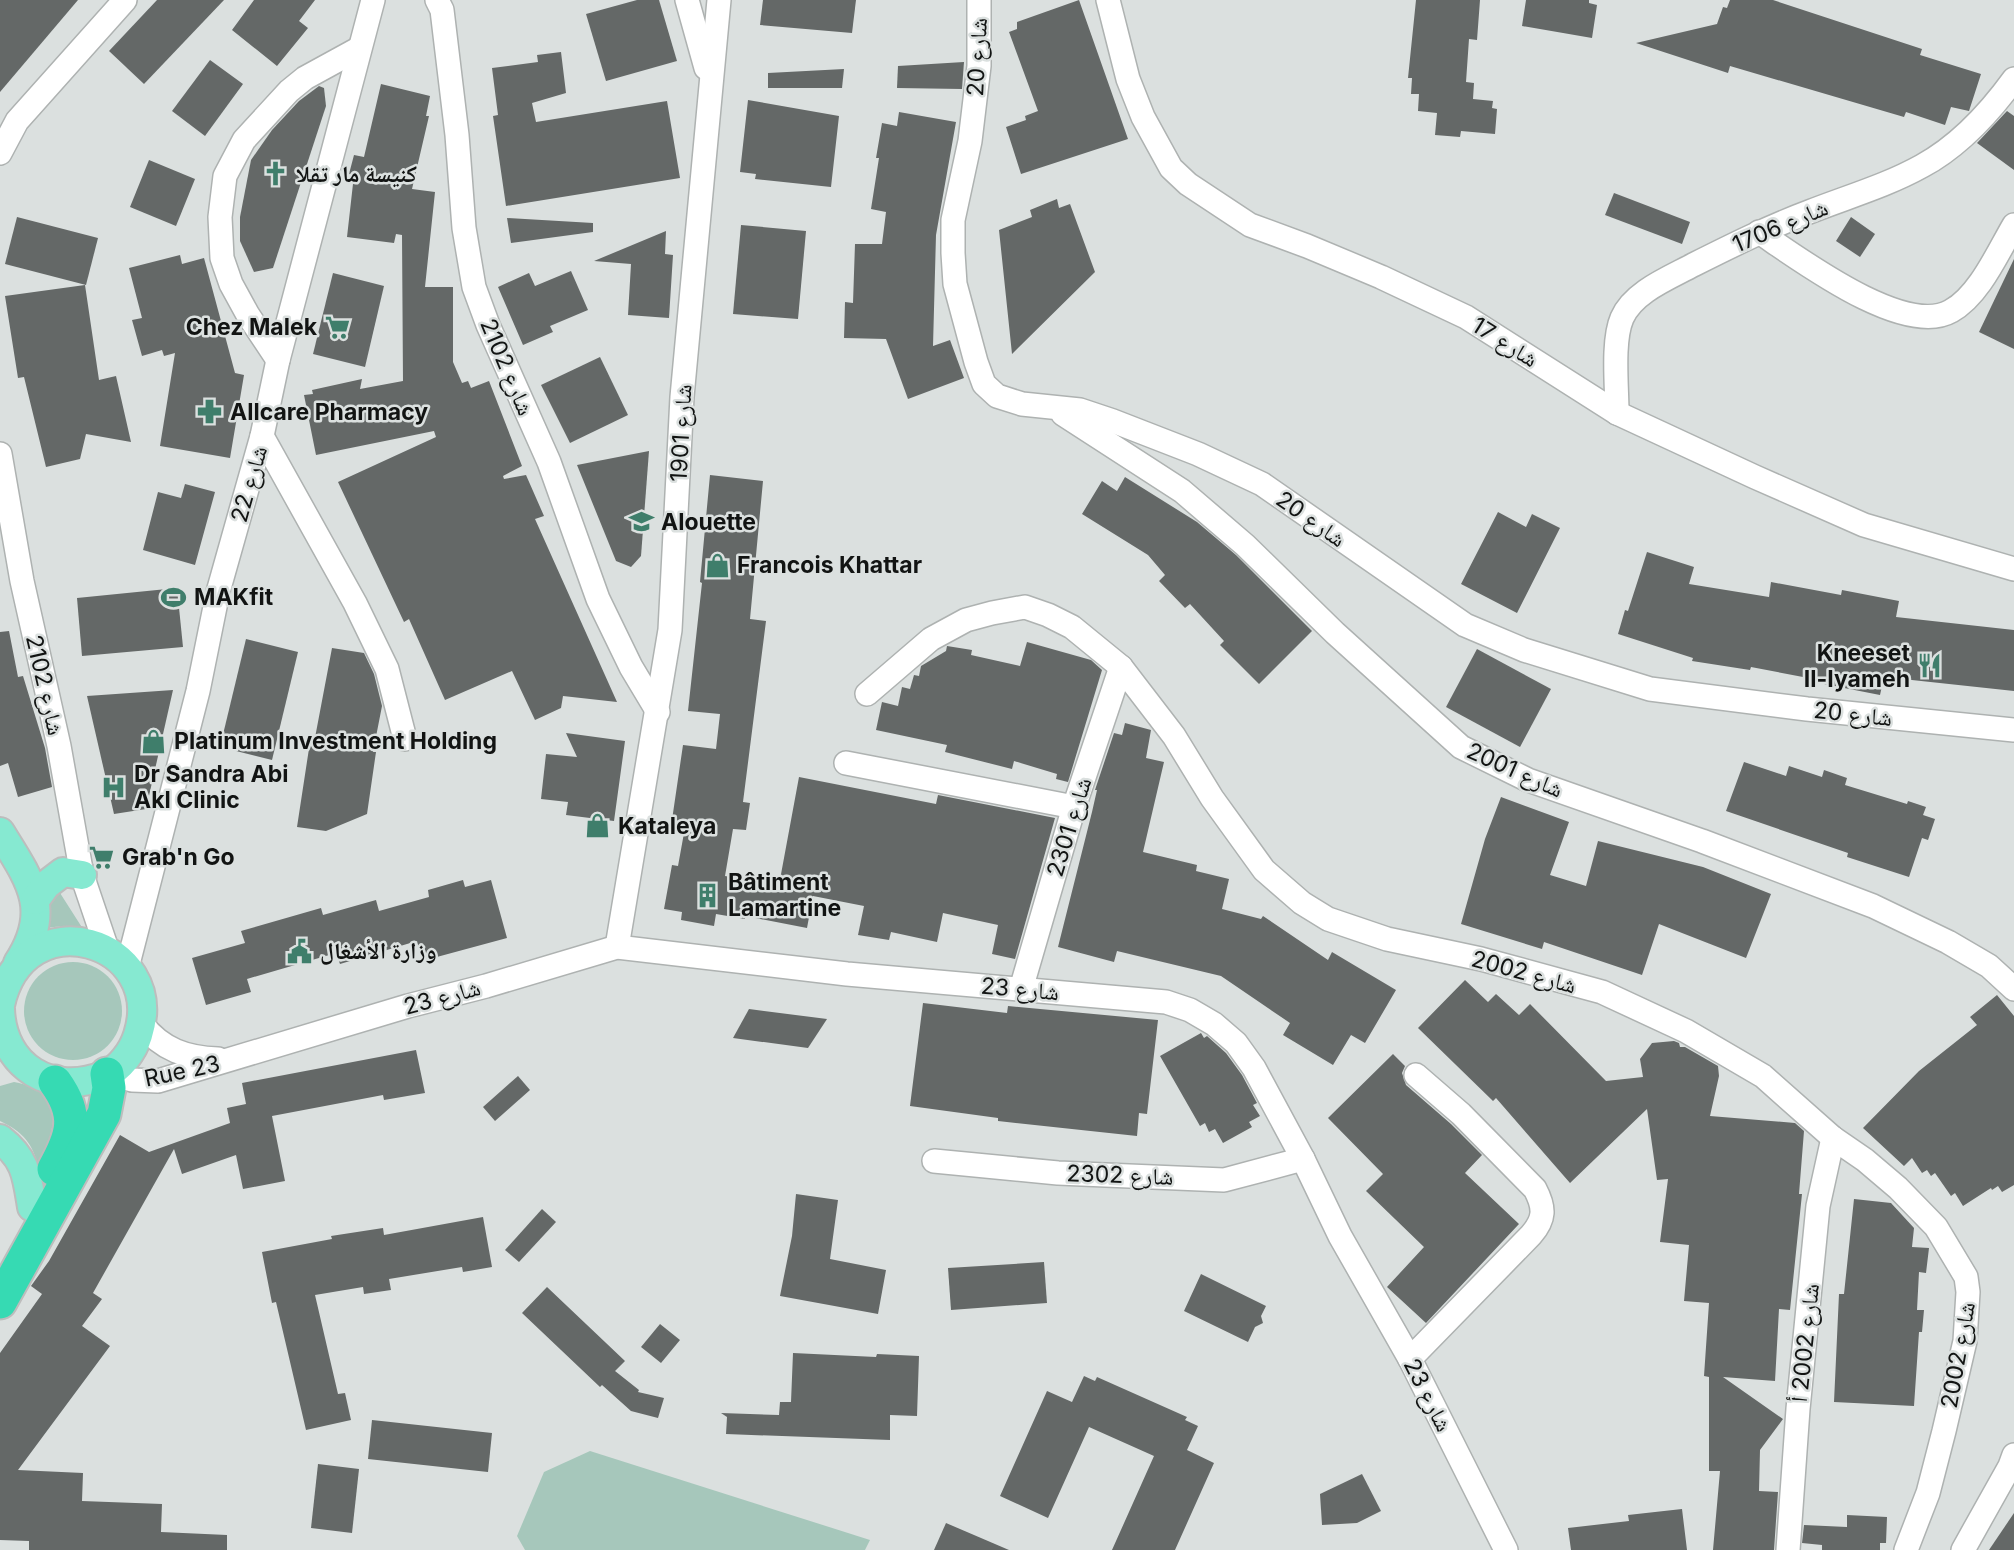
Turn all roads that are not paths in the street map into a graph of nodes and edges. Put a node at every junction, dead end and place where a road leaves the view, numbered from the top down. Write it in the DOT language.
graph roads {
  1 [pos="125,0"];
  2 [pos="373,0"];
  3 [pos="437,0"];
  4 [pos="687,0"];
  5 [pos="719,0"];
  6 [pos="979,0"];
  7 [pos="1108,0"];
  8 [pos="358,49"];
  9 [pos="2014,79"];
  10 [pos="709,82"];
  11 [pos="0,153"];
  12 [pos="2014,225"];
  13 [pos="1759,233"];
  14 [pos="278,360"];
  15 [pos="1054,409"];
  16 [pos="1617,413"];
  17 [pos="262,436"];
  18 [pos="0,454"];
  19 [pos="2014,569"];
  20 [pos="1121,667"];
  21 [pos="867,694"];
  22 [pos="658,712"];
  23 [pos="2014,730"];
  24 [pos="405,740"];
  25 [pos="846,763"];
  26 [pos="1074,807"];
  27 [pos="0,832"];
  28 [pos="82,875"];
  29 [pos="35,900"];
  30 [pos="617,947"];
  31 [pos="118,960"];
  32 [pos="14,970"];
  33 [pos="1021,989"];
  34 [pos="2014,989"];
  35 [pos="0,1007"];
  36 [pos="142,1024"];
  37 [pos="236,1059"];
  38 [pos="12,1069"];
  39 [pos="108,1074"];
  40 [pos="1416,1075"];
  41 [pos="55,1082"];
  42 [pos="1833,1138"];
  43 [pos="0,1139"];
  44 [pos="1303,1159"];
  45 [pos="934,1161"];
  46 [pos="32,1207"];
  47 [pos="8,1262"];
  48 [pos="0,1301"];
  49 [pos="1410,1359"];
  50 [pos="2014,1455"];
  51 [pos="1506,1550"];
  52 [pos="1788,1550"];
  53 [pos="1906,1550"];
  54 [pos="1963,1550"];
  1 -- 11 [label="street"];
  2 -- 8 [label="street, شارع 22"];
  3 -- 22 [label="street, شارع 2102"];
  4 -- 10 [label="street"];
  5 -- 10 [label="street, شارع 1901"];
  6 -- 15 [label="street, شارع 20"];
  7 -- 16 [label="street, شارع 17"];
  8 -- 14 [label="street, شارع 22"];
  8 -- 14 [label="street"];
  9 -- 13 [label="street, شارع 1706"];
  10 -- 22 [label="street, شارع 1901"];
  12 -- 13 [label="street"];
  13 -- 16 [label="street, شارع 1706"];
  14 -- 17 [label="street, شارع 22"];
  15 -- 23 [label="street, شارع 20"];
  15 -- 34 [label="street, شارع 2001"];
  16 -- 19 [label="street, شارع 17"];
  17 -- 24 [label="street"];
  17 -- 31 [label="street, شارع 22"];
  18 -- 28 [label="street, شارع 2102"];
  20 -- 21 [label="street, شارع 2002"];
  20 -- 26 [label="street, شارع 2301"];
  20 -- 42 [label="street, شارع 2002"];
  22 -- 30 [label="street, شارع 1901"];
  25 -- 26 [label="street"];
  26 -- 33 [label="street, شارع 2301"];
  27 -- 29 [label="main road"];
  28 -- 29 [label="main road"];
  28 -- 31 [label="street, شارع 2102"];
  29 -- 32 [label="main road"];
  30 -- 33 [label="street, شارع 23"];
  30 -- 37 [label="street, شارع 23"];
  31 -- 32 [label="main road"];
  31 -- 36 [label="main road"];
  32 -- 35 [label="main road"];
  33 -- 44 [label="street, شارع 23"];
  35 -- 38 [label="main road"];
  36 -- 37 [label="street, Rue 23"];
  36 -- 39 [label="main road"];
  37 -- 39 [label="street, Rue 23"];
  38 -- 41 [label="main road"];
  39 -- 41 [label="main road"];
  39 -- 47 [label="highway"];
  40 -- 49 [label="street"];
  41 -- 46 [label="highway"];
  42 -- 52 [label="street, شارع 2002 أ"];
  42 -- 53 [label="street, شارع 2002"];
  43 -- 46 [label="main road"];
  44 -- 45 [label="street, شارع 2302"];
  44 -- 49 [label="street, شارع 23"];
  46 -- 47 [label="highway"];
  47 -- 48 [label="highway"];
  49 -- 51 [label="street, شارع 23"];
  50 -- 54 [label="street"];
}
